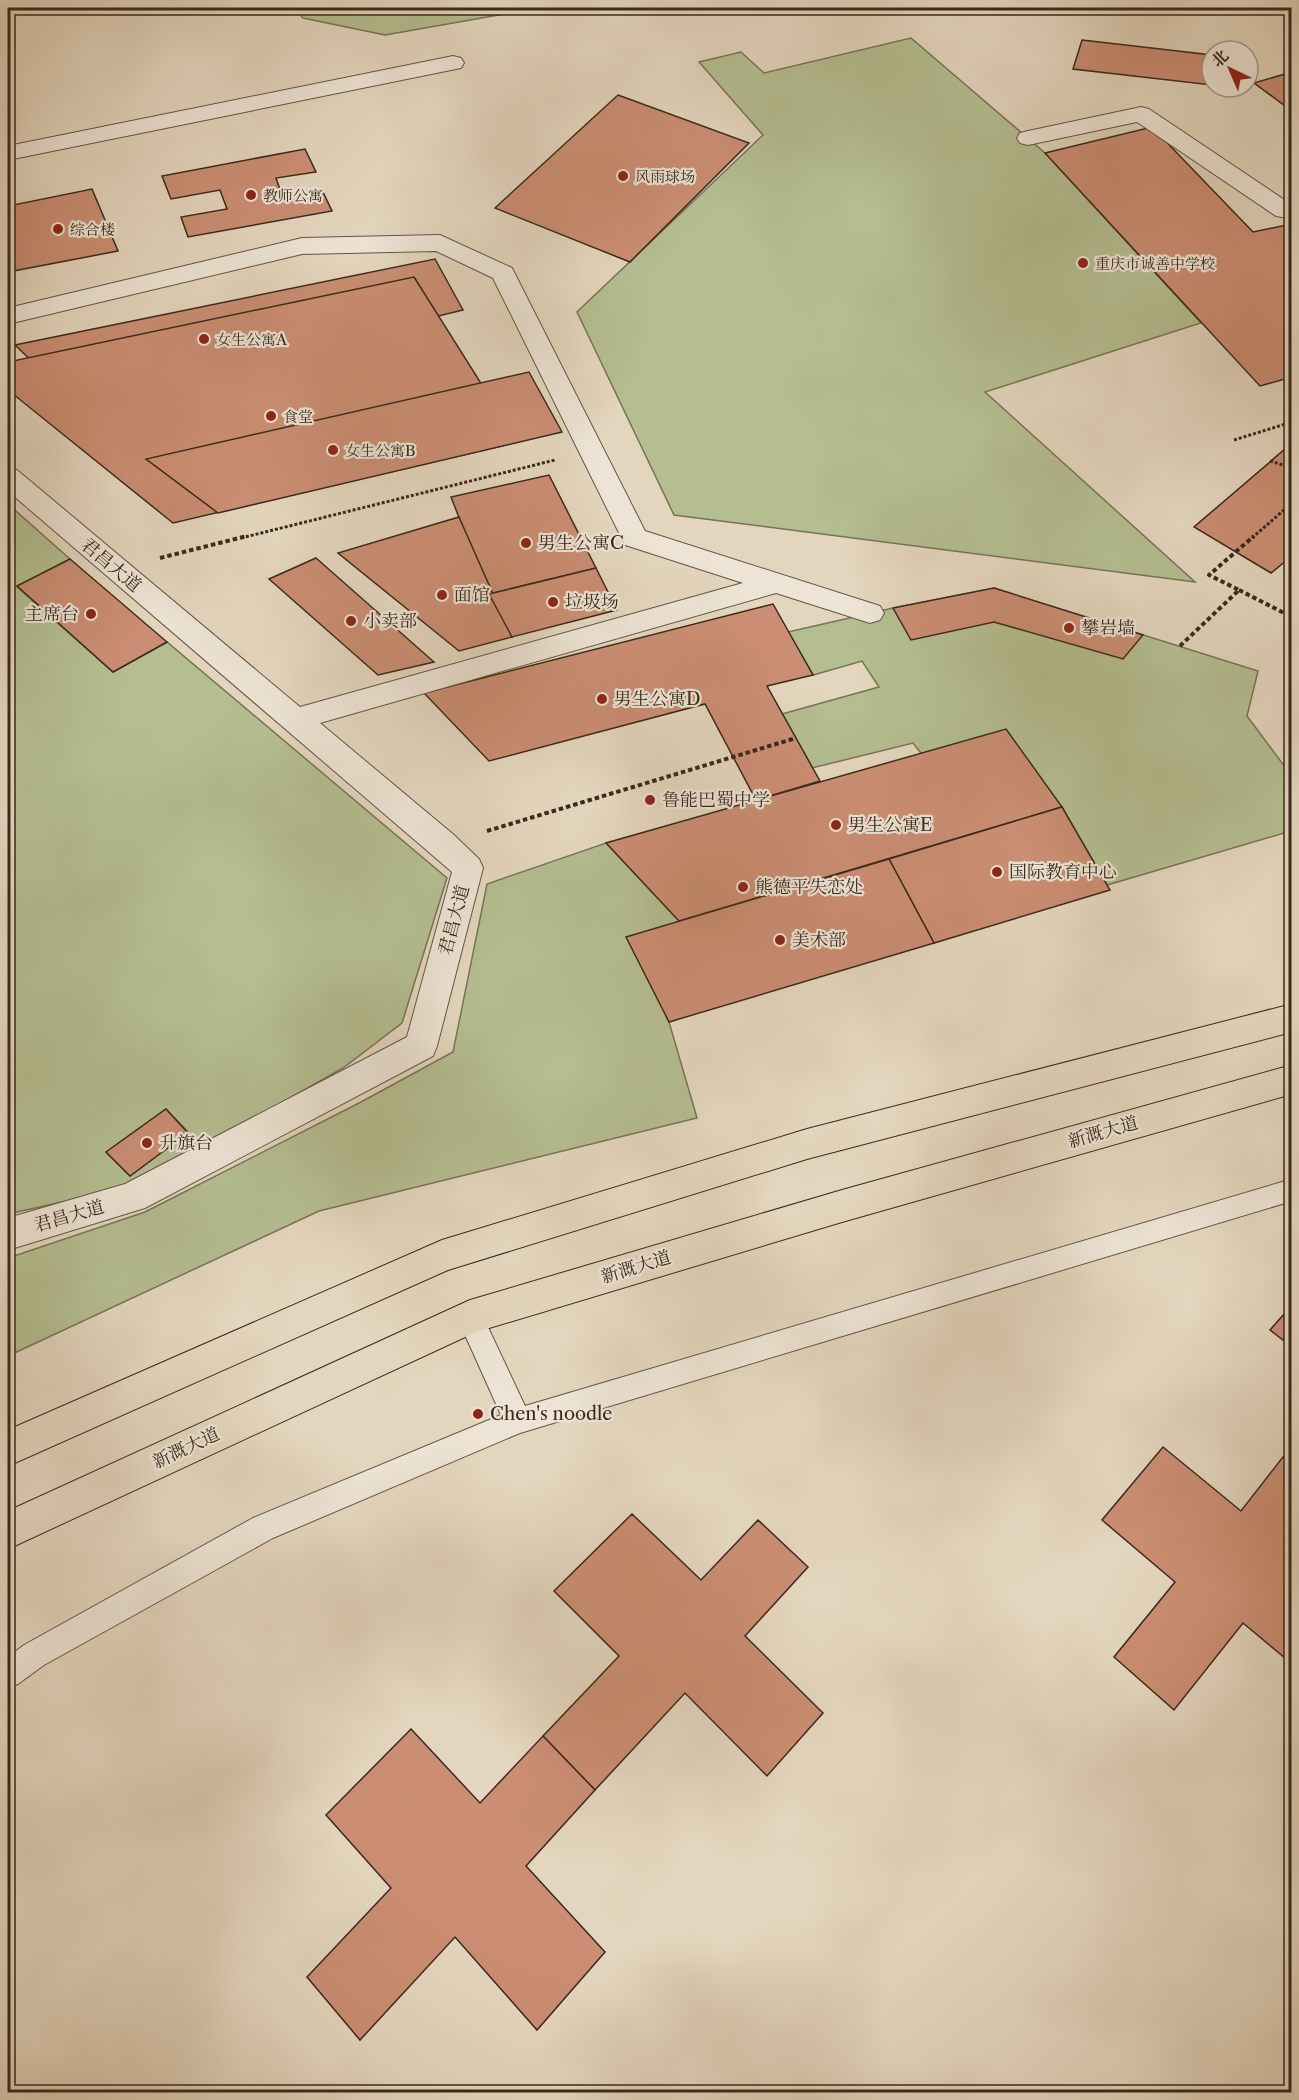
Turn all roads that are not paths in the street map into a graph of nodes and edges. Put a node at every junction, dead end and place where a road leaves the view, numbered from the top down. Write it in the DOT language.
graph roads {
  1 [pos="453,63"];
  2 [pos="1028,138"];
  3 [pos="8,153"];
  4 [pos="1292,212"];
  5 [pos="8,316"];
  6 [pos="8,477"];
  7 [pos="777,583"];
  8 [pos="870,613"];
  9 [pos="293,720"];
  10 [pos="1292,1018"];
  11 [pos="1292,1079"];
  12 [pos="1292,1190"];
  13 [pos="8,1234"];
  14 [pos="470,1317"];
  15 [pos="518,1421"];
  16 [pos="8,1448"];
  17 [pos="8,1530"];
  18 [pos="8,1674"];
  1 -- 3 [label="street"];
  2 -- 4 [label="street"];
  5 -- 7 [label="street"];
  6 -- 9 [label="street, 君昌大道"];
  7 -- 8 [label="street"];
  7 -- 9 [label="street"];
  9 -- 13 [label="street, 君昌大道"];
  10 -- 16 [label="main road"];
  11 -- 14 [label="main road, 新溉大道"];
  12 -- 15 [label="lane"];
  14 -- 15 [label="lane"];
  14 -- 17 [label="main road, 新溉大道"];
  15 -- 18 [label="lane"];
}
